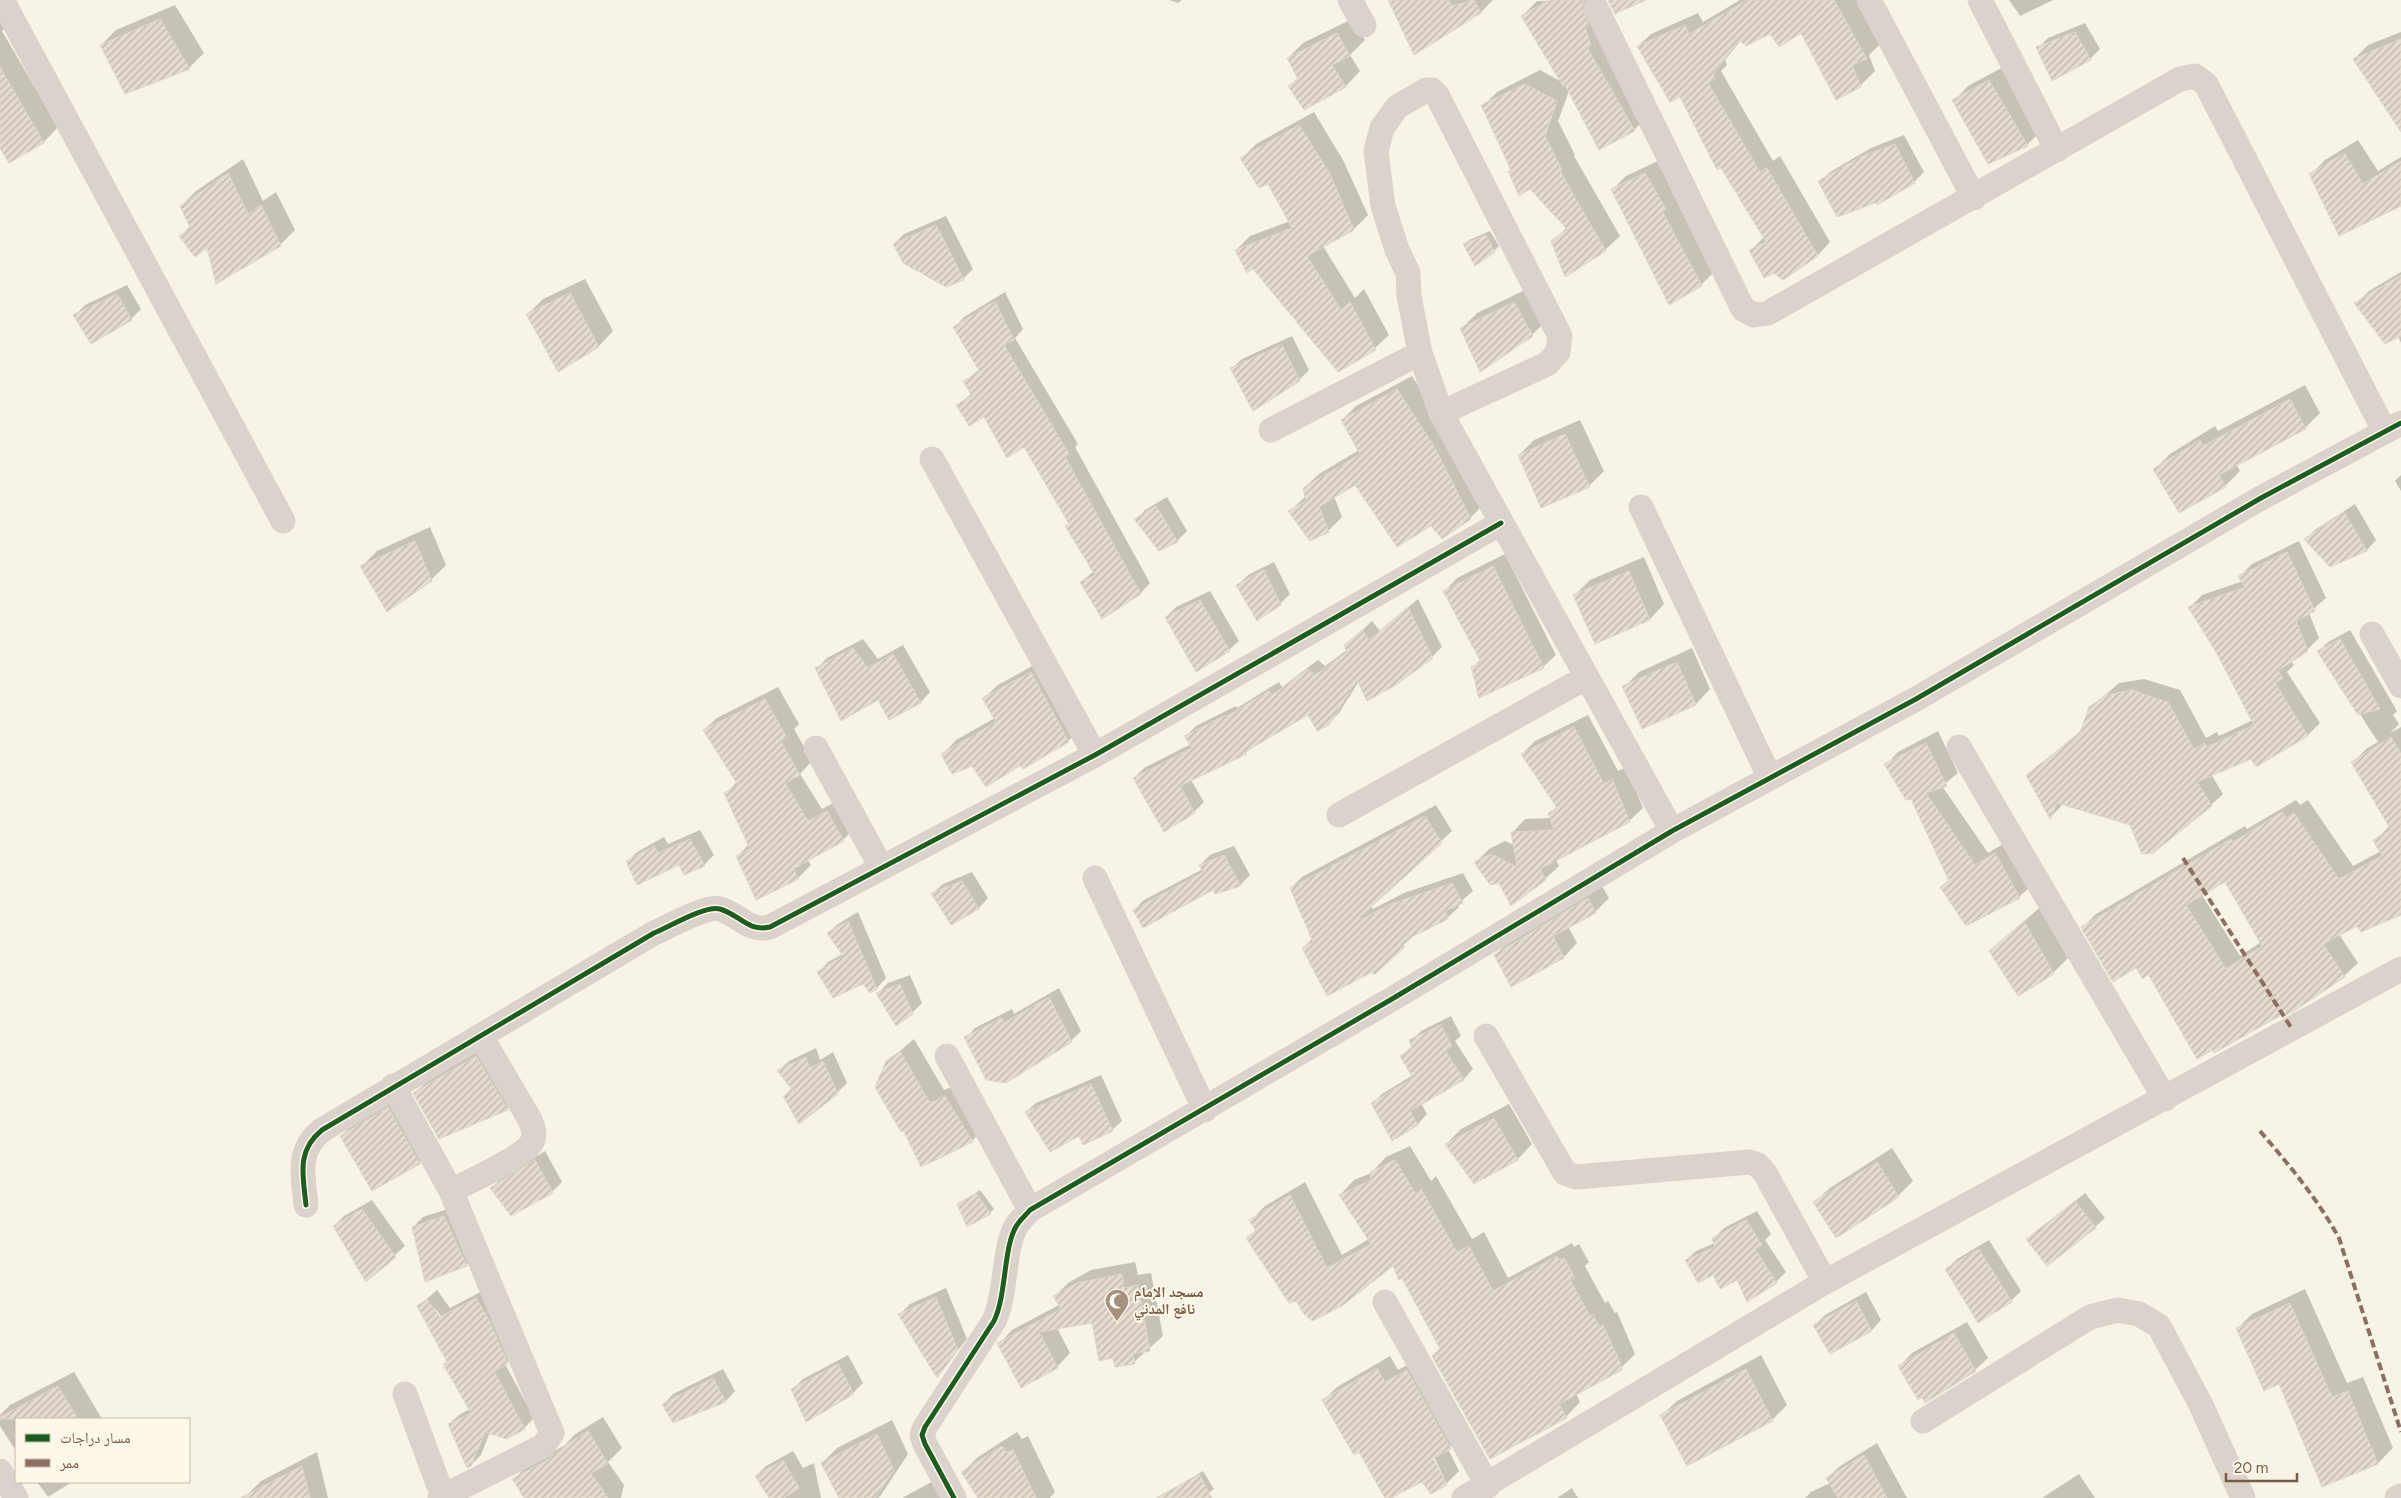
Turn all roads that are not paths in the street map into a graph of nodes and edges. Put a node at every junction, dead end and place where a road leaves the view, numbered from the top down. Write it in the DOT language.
graph roads {
  1 [pos="2,0"];
  2 [pos="1350,0"];
  3 [pos="1869,0"];
  4 [pos="1980,0"];
  5 [pos="1596,8"];
  6 [pos="1364,25"];
  7 [pos="2057,150"];
  8 [pos="1974,198"];
  9 [pos="1420,354"];
  10 [pos="1441,413"];
  11 [pos="2393,428"];
  12 [pos="1271,430"];
  13 [pos="932,459"];
  14 [pos="1641,507"];
  15 [pos="283,521"];
  16 [pos="1501,523"];
  17 [pos="2372,634"];
  18 [pos="1587,677"];
  19 [pos="2401,686"];
  20 [pos="1959,747"];
  21 [pos="816,748"];
  22 [pos="1095,755"];
  23 [pos="1770,778"];
  24 [pos="1339,816"];
  25 [pos="1672,831"];
  26 [pos="881,867"];
  27 [pos="1095,878"];
  28 [pos="2401,970"];
  29 [pos="481,1036"];
  30 [pos="1486,1036"];
  31 [pos="947,1056"];
  32 [pos="393,1086"];
  33 [pos="2165,1098"];
  34 [pos="1205,1110"];
  35 [pos="451,1191"];
  36 [pos="306,1205"];
  37 [pos="1030,1210"];
  38 [pos="1825,1282"];
  39 [pos="1385,1302"];
  40 [pos="405,1394"];
  41 [pos="1922,1422"];
  42 [pos="0,1471"];
  43 [pos="1488,1486"];
  44 [pos="2401,1496"];
  45 [pos="442,1497"];
  46 [pos="16,1498"];
  47 [pos="954,1498"];
  48 [pos="1464,1498"];
  49 [pos="2243,1498"];
  50 [pos="2397,1498"];
  1 -- 15 [label="street"];
  2 -- 6 [label="street"];
  3 -- 8 [label="street"];
  4 -- 7 [label="street"];
  5 -- 8 [label="street"];
  7 -- 8 [label="street"];
  7 -- 11 [label="street"];
  9 -- 10 [label="street"];
  9 -- 10 [label="street"];
  9 -- 12 [label="street"];
  10 -- 16 [label="street"];
  11 -- 23 [label="street"];
  13 -- 22 [label="street"];
  14 -- 23 [label="street"];
  16 -- 18 [label="street"];
  16 -- 22 [label="street"];
  17 -- 19 [label="street"];
  18 -- 24 [label="street"];
  18 -- 25 [label="street"];
  20 -- 33 [label="street"];
  21 -- 26 [label="street"];
  22 -- 26 [label="street"];
  23 -- 25 [label="street"];
  25 -- 34 [label="street"];
  26 -- 29 [label="street"];
  27 -- 34 [label="street"];
  28 -- 33 [label="street"];
  29 -- 32 [label="street"];
  29 -- 35 [label="street"];
  30 -- 38 [label="street"];
  31 -- 37 [label="street"];
  32 -- 35 [label="street"];
  32 -- 36 [label="street"];
  33 -- 38 [label="street"];
  34 -- 37 [label="street"];
  35 -- 45 [label="street"];
  37 -- 47 [label="street"];
  38 -- 43 [label="street"];
  39 -- 43 [label="street"];
  40 -- 45 [label="street"];
  41 -- 49 [label="street"];
  42 -- 46 [label="street"];
  43 -- 48 [label="street"];
  44 -- 50 [label="street"];
}
